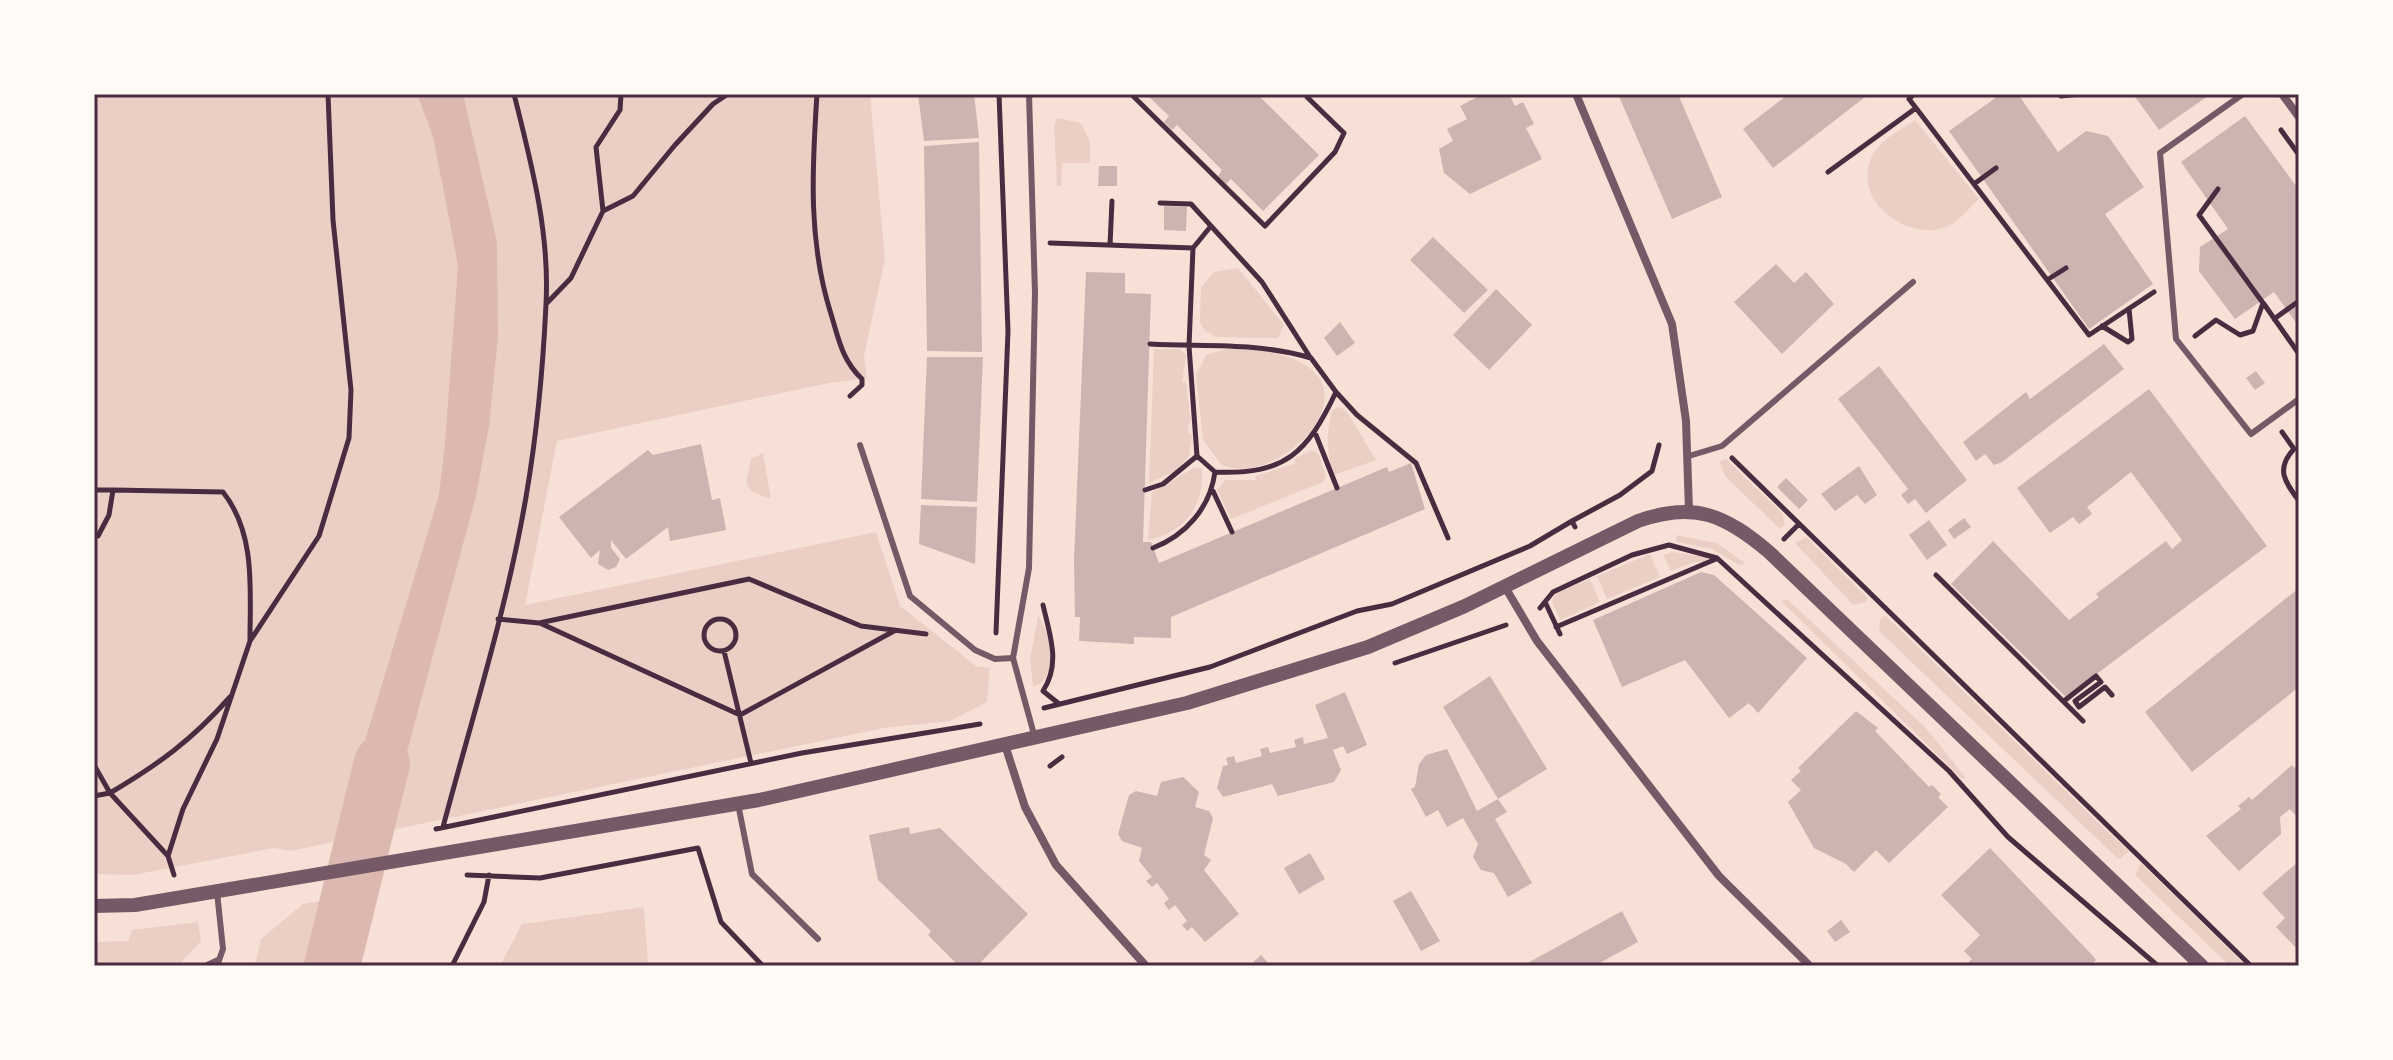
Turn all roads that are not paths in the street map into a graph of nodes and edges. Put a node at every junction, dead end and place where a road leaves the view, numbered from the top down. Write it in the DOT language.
graph roads {
  1 [pos="1029,94"];
  2 [pos="1576,94"];
  3 [pos="2243,94"];
  4 [pos="2282,94"];
  5 [pos="2299,117"];
  6 [pos="1913,282"];
  7 [pos="2299,399"];
  8 [pos="860,445"];
  9 [pos="1689,456"];
  10 [pos="1689,511"];
  11 [pos="1505,587"];
  12 [pos="1013,658"];
  13 [pos="1035,738"];
  14 [pos="1005,745"];
  15 [pos="738,804"];
  16 [pos="217,892"];
  17 [pos="94,906"];
  18 [pos="818,939"];
  19 [pos="218,963"];
  20 [pos="205,966"];
  21 [pos="1146,966"];
  22 [pos="1810,966"];
  23 [pos="2202,966"];
  1 -- 12 [label="lane"];
  2 -- 9 [label="street"];
  3 -- 7 [label="lane"];
  4 -- 5 [label="street"];
  6 -- 9 [label="lane"];
  8 -- 12 [label="lane"];
  9 -- 10 [label="street"];
  10 -- 11 [label="street"];
  10 -- 23 [label="street"];
  11 -- 13 [label="street"];
  11 -- 22 [label="street"];
  12 -- 13 [label="lane"];
  13 -- 14 [label="street"];
  14 -- 15 [label="street"];
  14 -- 21 [label="street"];
  15 -- 16 [label="street"];
  15 -- 18 [label="lane"];
  16 -- 17 [label="street"];
  16 -- 19 [label="lane"];
  19 -- 20 [label="lane"];
}
